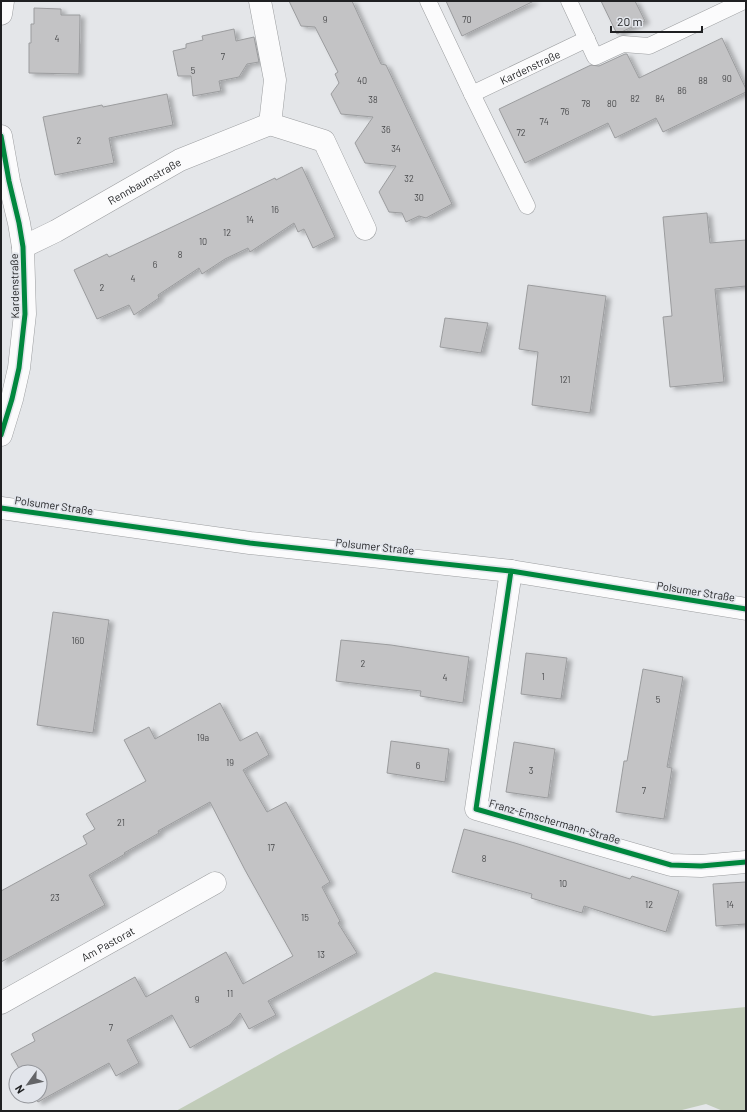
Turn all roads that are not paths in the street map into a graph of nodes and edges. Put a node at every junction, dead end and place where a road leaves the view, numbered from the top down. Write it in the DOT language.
graph roads {
  1 [pos="3,1"];
  2 [pos="260,1"];
  3 [pos="428,1"];
  4 [pos="569,1"];
  5 [pos="744,1"];
  6 [pos="1,14"];
  7 [pos="587,40"];
  8 [pos="472,94"];
  9 [pos="270,124"];
  10 [pos="1,136"];
  11 [pos="527,206"];
  12 [pos="364,229"];
  13 [pos="23,247"];
  14 [pos="1,435"];
  15 [pos="1,508"];
  16 [pos="511,571"];
  17 [pos="746,609"];
  18 [pos="746,862"];
  19 [pos="215,883"];
  20 [pos="1,1003"];
  1 -- 6 [label="street"];
  2 -- 9 [label="street"];
  3 -- 8 [label="lane"];
  4 -- 7 [label="lane"];
  5 -- 7 [label="lane"];
  7 -- 8 [label="lane, Kardenstraße"];
  8 -- 11 [label="lane"];
  9 -- 12 [label="street"];
  9 -- 13 [label="street, Rennbaumstraße"];
  10 -- 13 [label="street, Kardenstraße"];
  13 -- 14 [label="street, Kardenstraße"];
  15 -- 16 [label="street, Polsumer Straße"];
  16 -- 17 [label="street, Polsumer Straße"];
  16 -- 18 [label="street, Franz-Emschermann-Straße"];
  19 -- 20 [label="street, Am Pastorat"];
}
